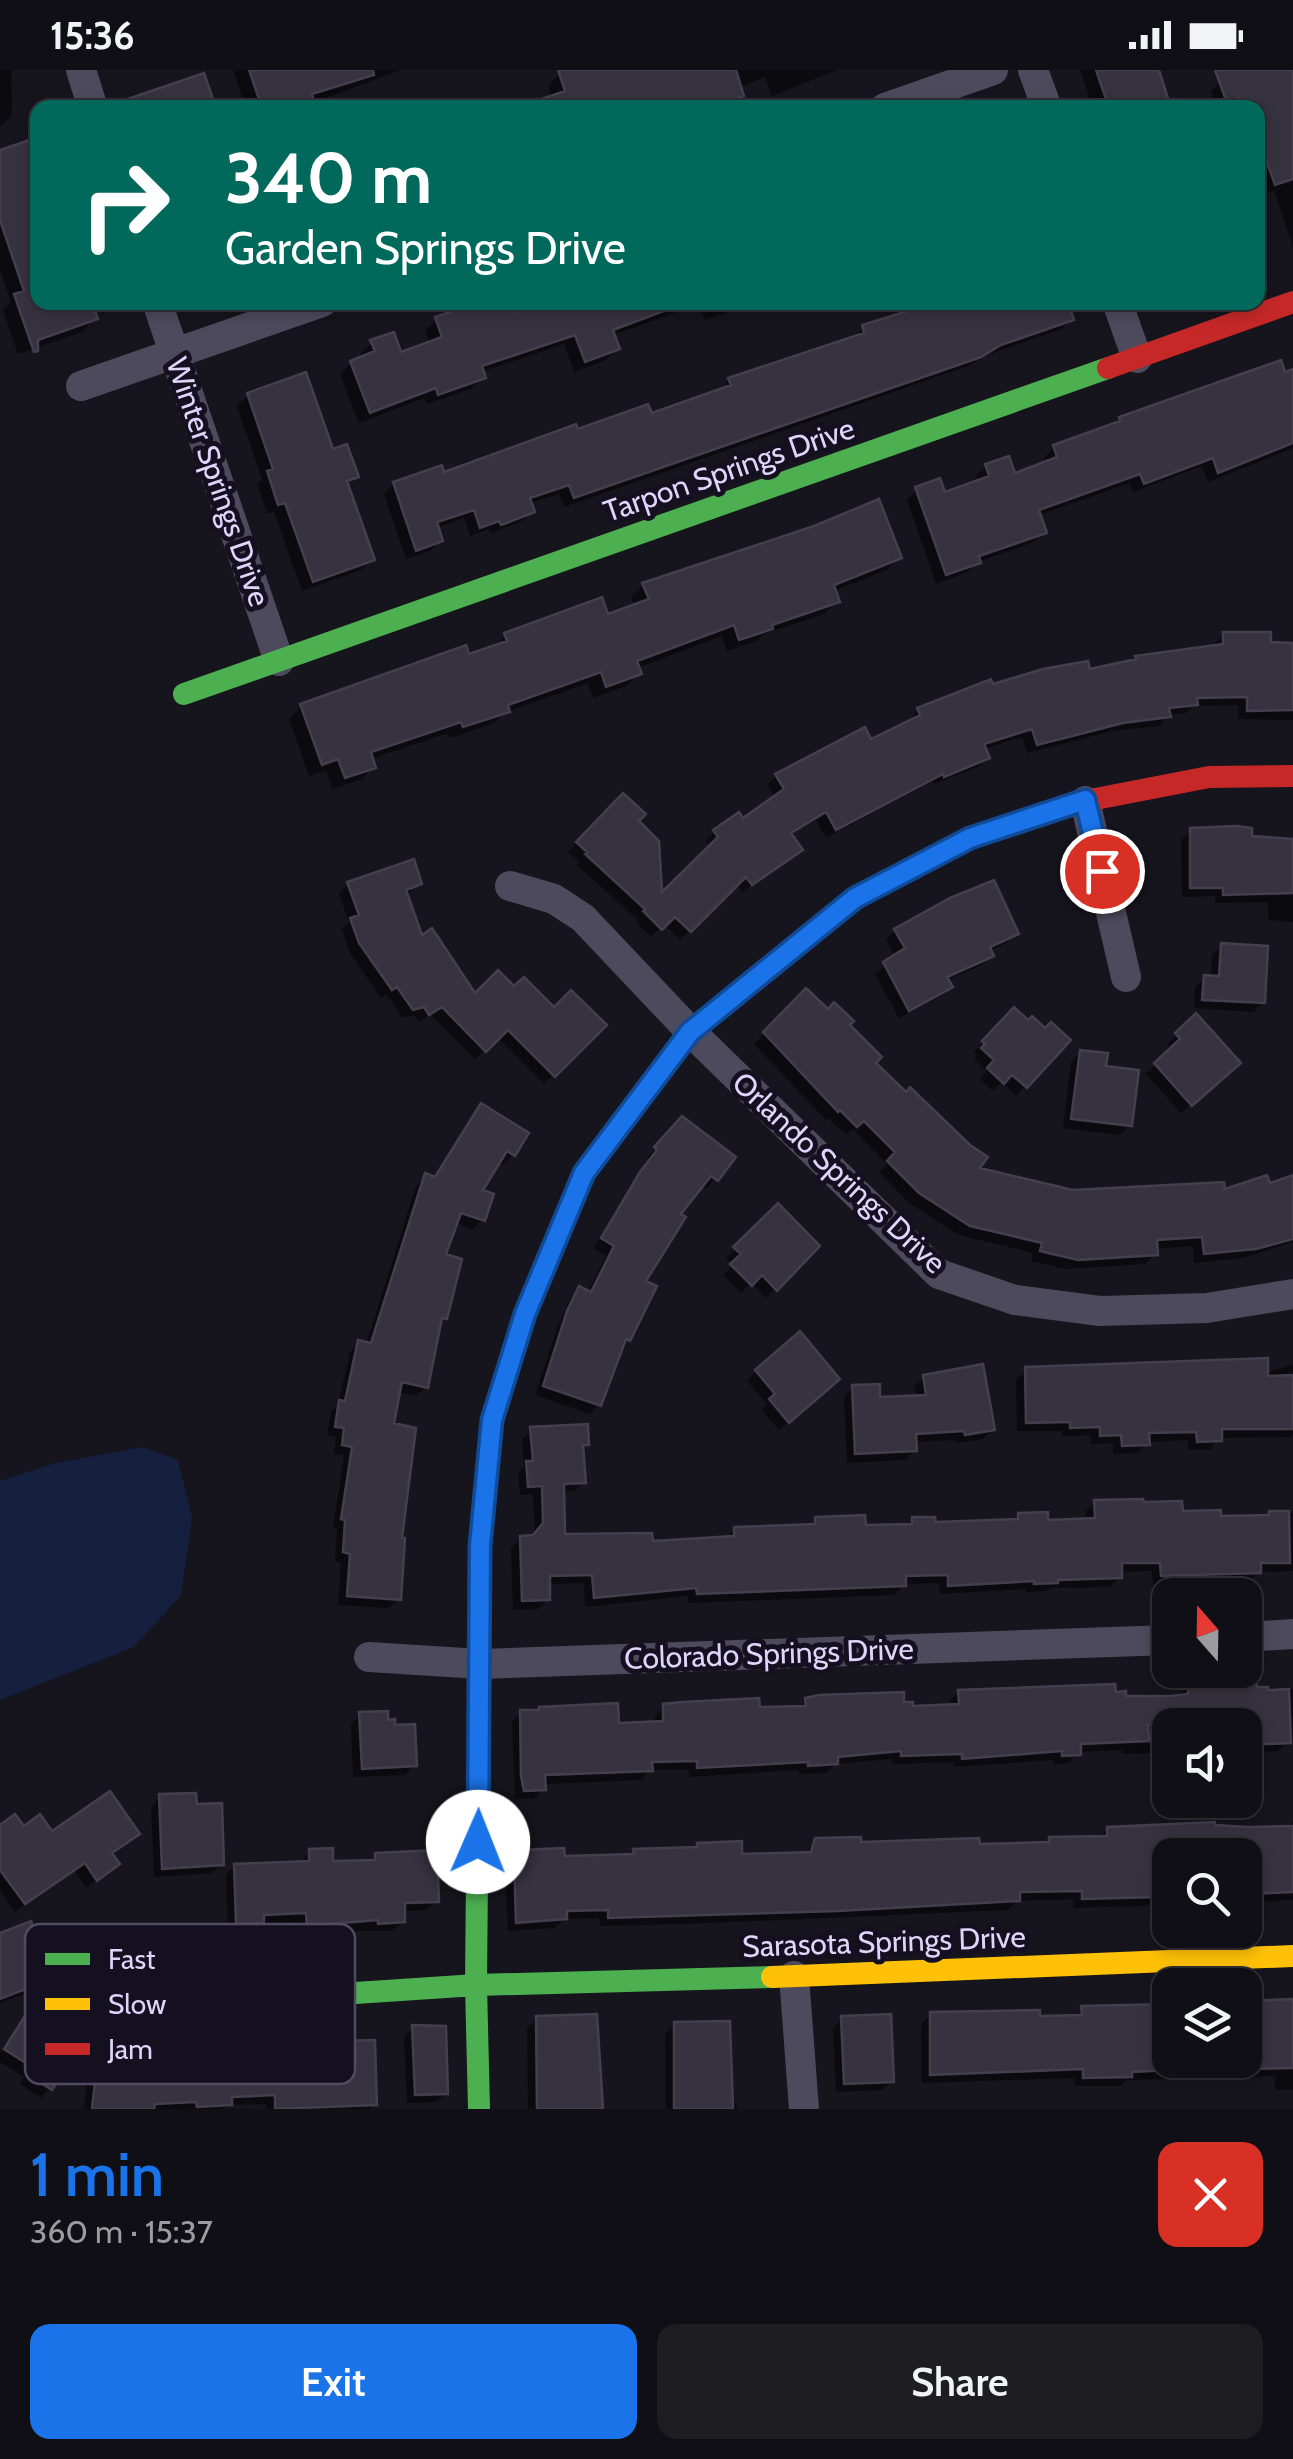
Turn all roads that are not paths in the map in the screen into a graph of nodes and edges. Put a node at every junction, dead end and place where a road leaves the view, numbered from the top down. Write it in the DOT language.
graph roads {
  1 [pos="81,70"];
  2 [pos="993,70"];
  3 [pos="1033,70"];
  4 [pos="90,100"];
  5 [pos="908,100"];
  6 [pos="1044,100"];
  7 [pos="1293,302"];
  8 [pos="160,310"];
  9 [pos="299,310"];
  10 [pos="1120,310"];
  11 [pos="174,354"];
  12 [pos="1137,358"];
  13 [pos="80,386"];
  14 [pos="279,661"];
  15 [pos="184,694"];
  16 [pos="1293,776"];
  17 [pos="1085,800"];
  18 [pos="510,886"];
  19 [pos="1126,977"];
  20 [pos="690,1032"];
  21 [pos="1293,1294"];
  22 [pos="1293,1634"];
  23 [pos="1262,1635"];
  24 [pos="1152,1641"];
  25 [pos="369,1657"];
  26 [pos="480,1664"];
  27 [pos="1293,1956"];
  28 [pos="794,1976"];
  29 [pos="476,1985"];
  30 [pos="355,1993"];
  31 [pos="479,2109"];
  32 [pos="804,2109"];
  1 -- 4 [label="street"];
  2 -- 5 [label="street"];
  3 -- 6 [label="street"];
  7 -- 12 [label="street, Tarpon Springs Drive"];
  8 -- 11 [label="street, Winter Springs Drive"];
  9 -- 11 [label="street"];
  10 -- 12 [label="street"];
  11 -- 13 [label="street"];
  11 -- 14 [label="street, Winter Springs Drive"];
  12 -- 14 [label="street, Tarpon Springs Drive"];
  14 -- 15 [label="street, Tarpon Springs Drive"];
  16 -- 17 [label="street"];
  17 -- 19 [label="street"];
  17 -- 20 [label="street"];
  18 -- 20 [label="street, Orlando Springs Drive"];
  20 -- 21 [label="street, Orlando Springs Drive"];
  20 -- 26 [label="street"];
  22 -- 23 [label="street"];
  24 -- 26 [label="street, Colorado Springs Drive"];
  25 -- 26 [label="street, Colorado Springs Drive"];
  26 -- 29 [label="street"];
  27 -- 28 [label="street, Sarasota Springs Drive"];
  28 -- 29 [label="street, Sarasota Springs Drive"];
  28 -- 32 [label="street"];
  29 -- 30 [label="street, Sarasota Springs Drive"];
  29 -- 31 [label="street"];
}
